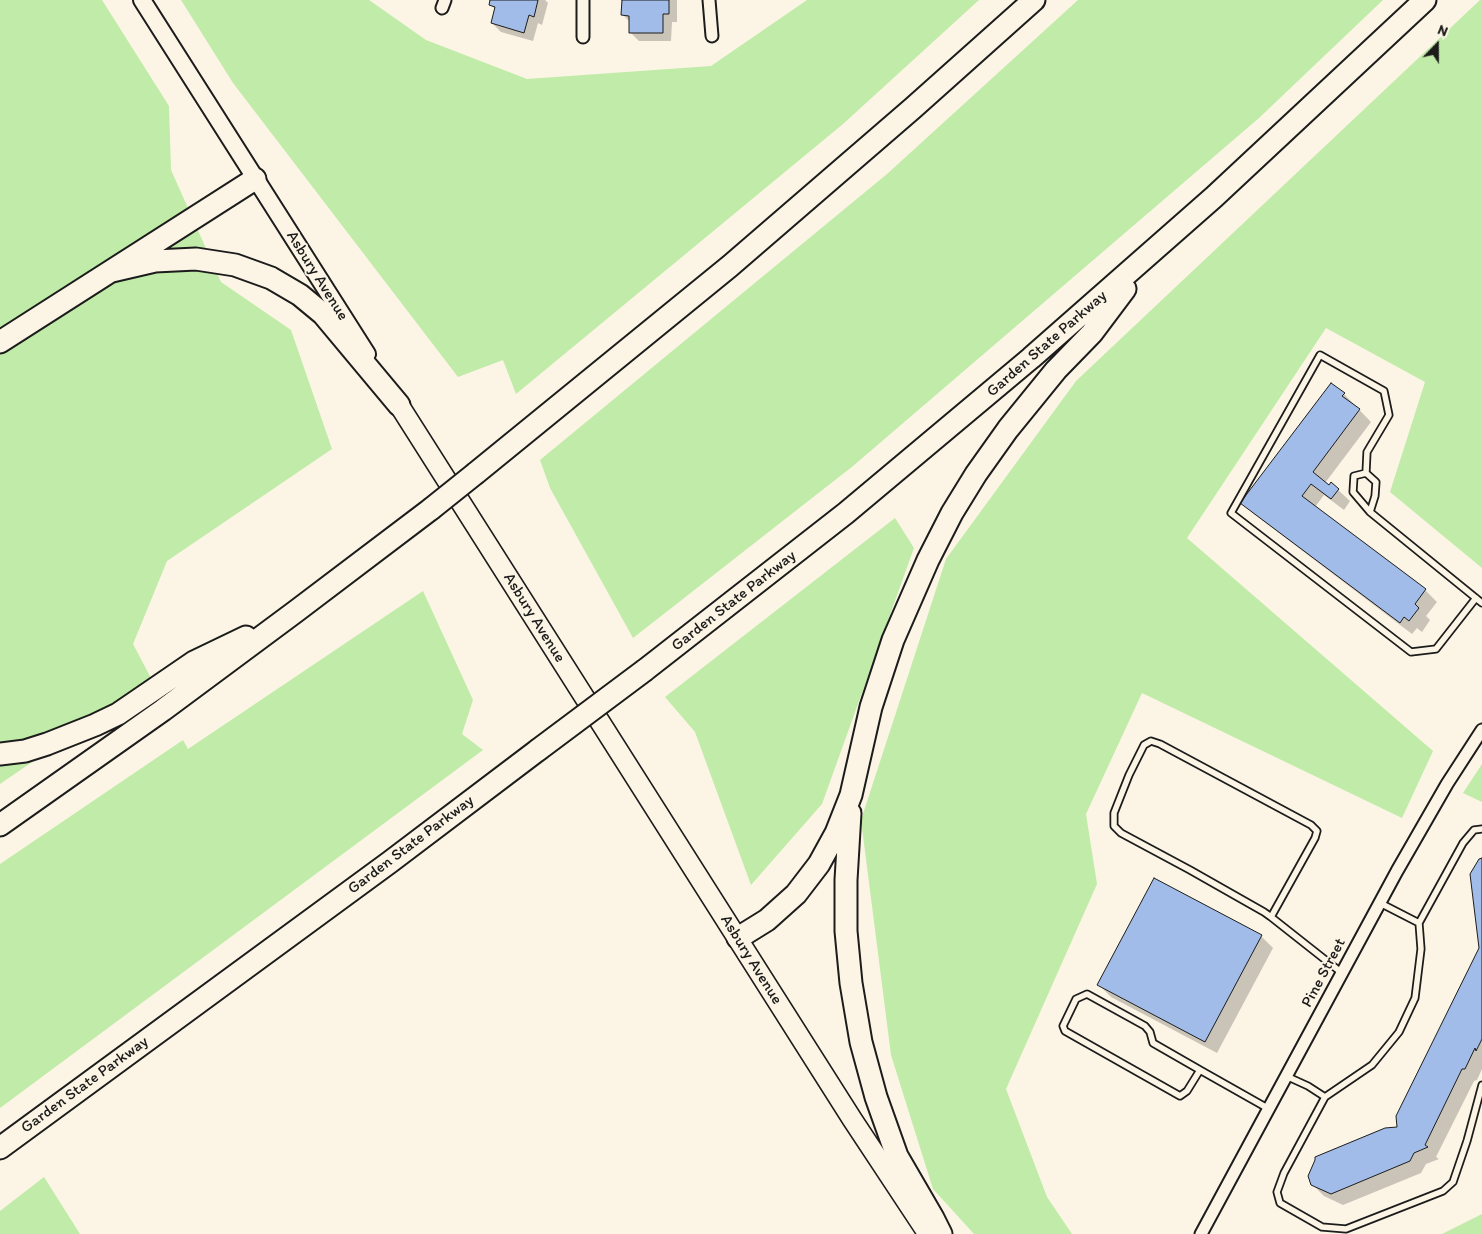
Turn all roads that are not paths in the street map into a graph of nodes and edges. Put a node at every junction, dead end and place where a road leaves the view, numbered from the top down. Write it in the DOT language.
graph roads {
  1 [pos="142,0"];
  2 [pos="583,0"];
  3 [pos="709,0"];
  4 [pos="1034,0"];
  5 [pos="1425,0"];
  6 [pos="712,36"];
  7 [pos="583,37"];
  8 [pos="255,179"];
  9 [pos="1152,252"];
  10 [pos="112,271"];
  11 [pos="0,342"];
  12 [pos="399,405"];
  13 [pos="1366,473"];
  14 [pos="1370,512"];
  15 [pos="1476,598"];
  16 [pos="1482,603"];
  17 [pos="295,612"];
  18 [pos="1482,730"];
  19 [pos="0,754"];
  20 [pos="850,795"];
  21 [pos="0,825"];
  22 [pos="1482,829"];
  23 [pos="1380,903"];
  24 [pos="1271,918"];
  25 [pos="1419,923"];
  26 [pos="738,938"];
  27 [pos="1342,974"];
  28 [pos="1200,1070"];
  29 [pos="1286,1076"];
  30 [pos="1482,1085"];
  31 [pos="1325,1097"];
  32 [pos="1269,1109"];
  33 [pos="0,1148"];
  34 [pos="928,1234"];
  35 [pos="941,1234"];
  36 [pos="1201,1234"];
  1 -- 8 [label="main road, Asbury Avenue"];
  2 -- 7 [label="street"];
  3 -- 6 [label="street"];
  4 -- 17 [label="highway, bridge"];
  5 -- 9 [label="highway, Garden State Parkway"];
  8 -- 10 [label="highway"];
  8 -- 12 [label="main road, Asbury Avenue"];
  9 -- 20 [label="highway"];
  9 -- 33 [label="highway, Garden State Parkway, bridge"];
  10 -- 11 [label="highway"];
  10 -- 12 [label="highway"];
  12 -- 26 [label="main road, Asbury Avenue"];
  13 -- 14 [label="lane"];
  13 -- 14 [label="lane"];
  13 -- 15 [label="lane"];
  14 -- 15 [label="lane"];
  15 -- 16 [label="lane"];
  17 -- 19 [label="highway"];
  17 -- 21 [label="highway"];
  18 -- 23 [label="street, Pine Street"];
  20 -- 26 [label="highway"];
  20 -- 35 [label="highway"];
  22 -- 25 [label="lane"];
  23 -- 25 [label="lane"];
  23 -- 27 [label="street, Pine Street"];
  24 -- 24 [label="lane"];
  24 -- 27 [label="lane"];
  25 -- 31 [label="lane"];
  26 -- 34 [label="main road, Asbury Avenue"];
  27 -- 29 [label="street, Pine Street"];
  28 -- 28 [label="lane"];
  28 -- 32 [label="lane"];
  29 -- 31 [label="lane"];
  29 -- 32 [label="street, Pine Street"];
  30 -- 31 [label="lane"];
  32 -- 36 [label="street, Pine Street"];
}
